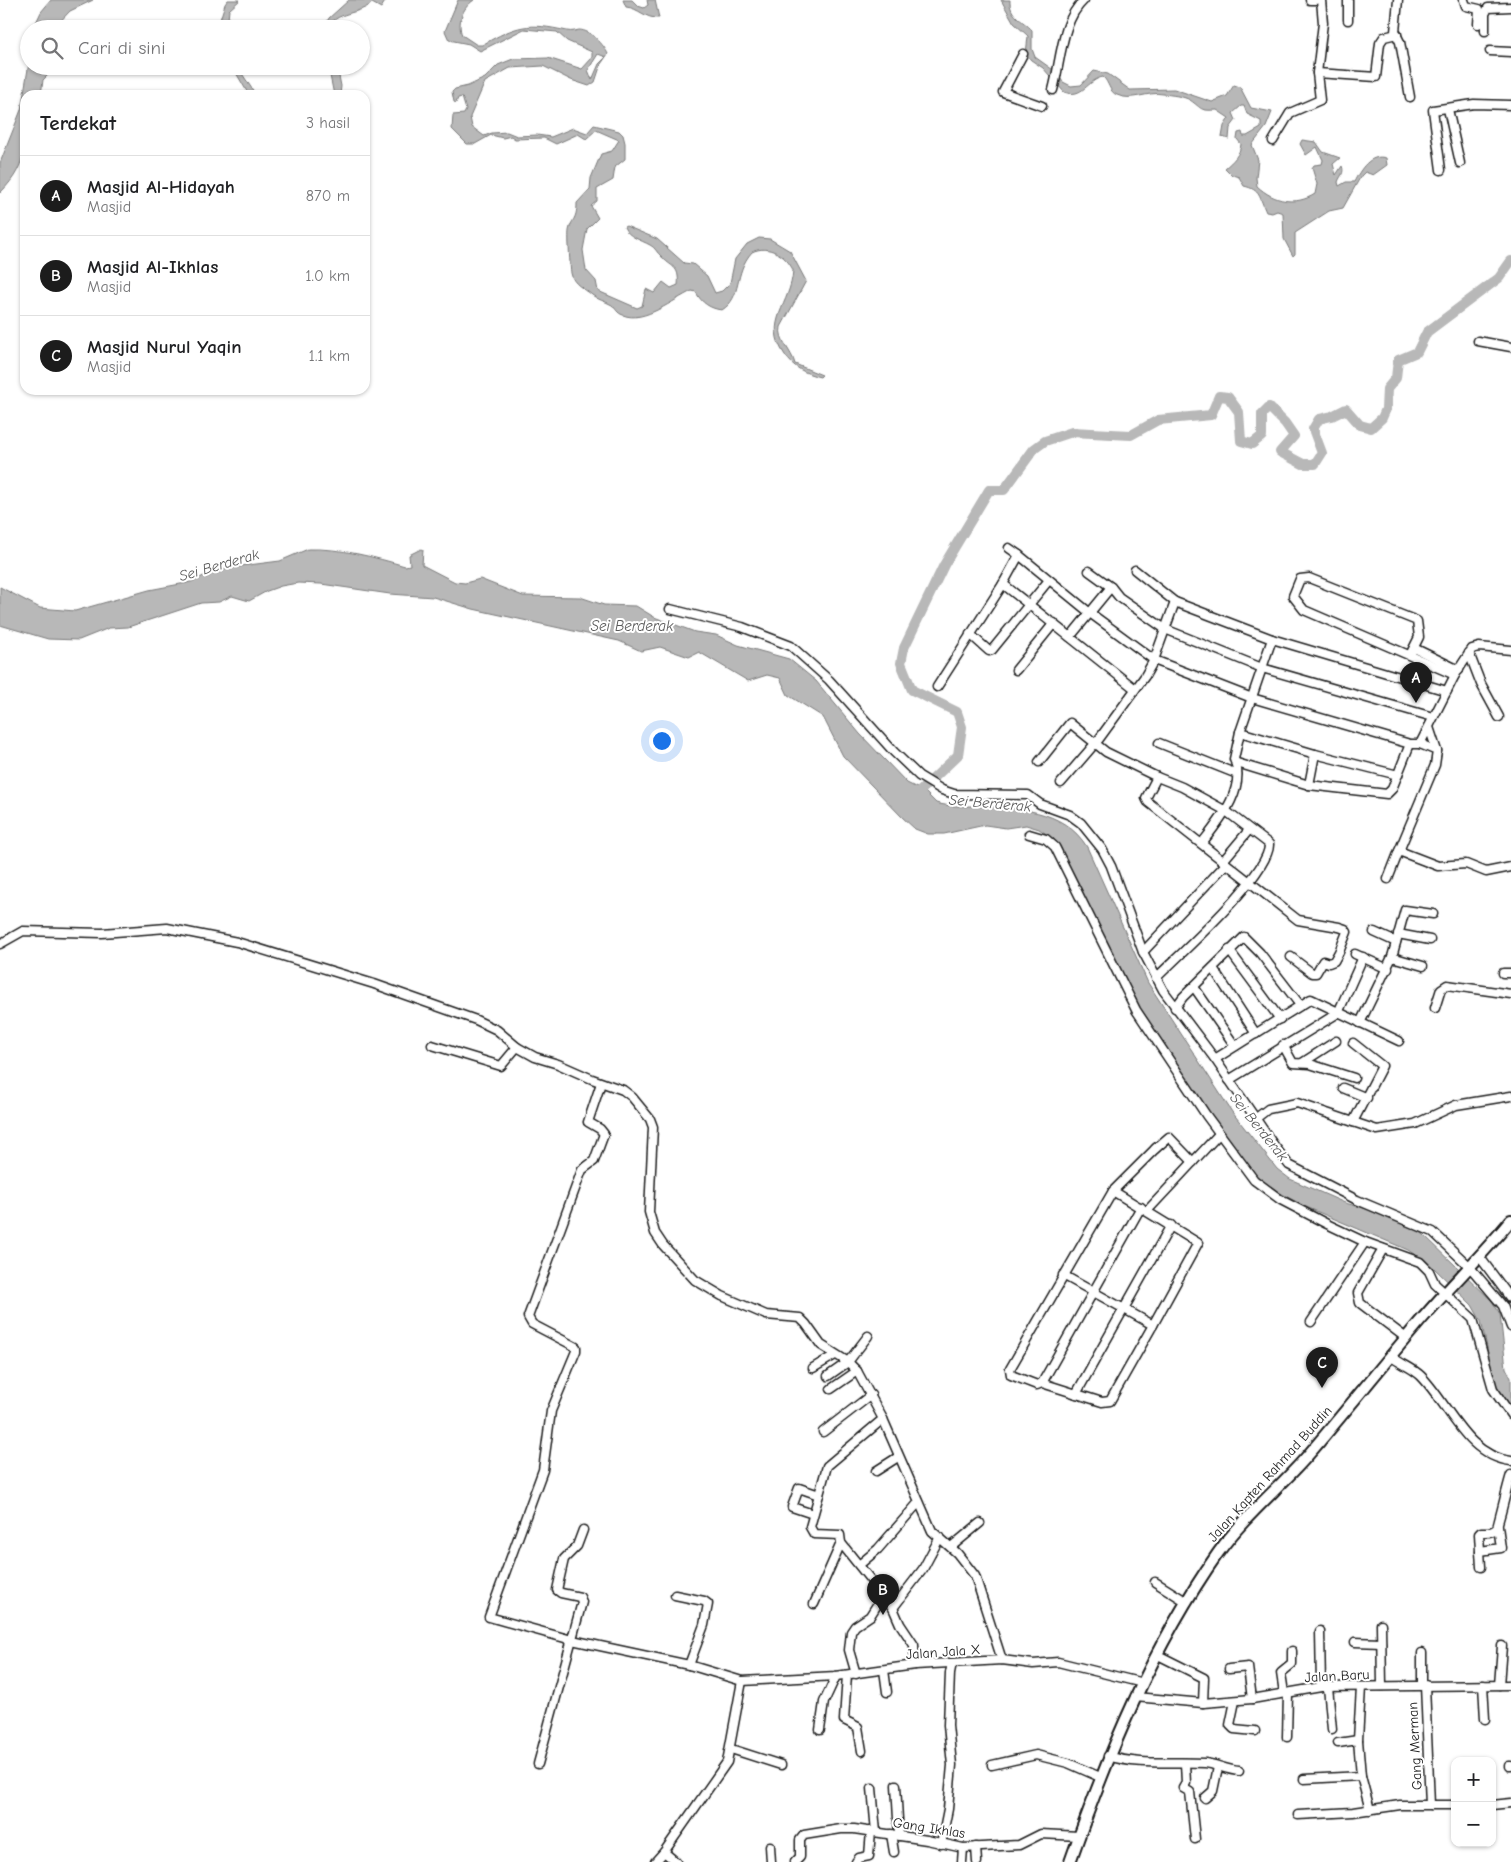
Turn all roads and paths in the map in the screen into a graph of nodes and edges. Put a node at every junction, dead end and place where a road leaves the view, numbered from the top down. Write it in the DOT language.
graph roads {
  1 [pos="1084,0"];
  2 [pos="1310,0"];
  3 [pos="1315,0"];
  4 [pos="1321,0"];
  5 [pos="1348,0"];
  6 [pos="1398,0"];
  7 [pos="1464,0"];
  8 [pos="1511,7"];
  9 [pos="1348,20"];
  10 [pos="1478,24"];
  11 [pos="1396,30"];
  12 [pos="1485,30"];
  13 [pos="1490,51"];
  14 [pos="1511,52"];
  15 [pos="1023,54"];
  16 [pos="1317,73"];
  17 [pos="1053,90"];
  18 [pos="1409,95"];
  19 [pos="1042,106"];
  20 [pos="1510,106"];
  21 [pos="1448,108"];
  22 [pos="1273,141"];
  23 [pos="1460,163"];
  24 [pos="1442,170"];
  25 [pos="1478,342"];
  26 [pos="1511,347"];
  27 [pos="1009,548"];
  28 [pos="1019,554"];
  29 [pos="1135,570"];
  30 [pos="1089,571"];
  31 [pos="1049,580"];
  32 [pos="1003,584"];
  33 [pos="1111,587"];
  34 [pos="1175,602"];
  35 [pos="1031,605"];
  36 [pos="670,609"];
  37 [pos="1090,612"];
  38 [pos="1054,623"];
  39 [pos="1165,629"];
  40 [pos="970,634"];
  41 [pos="1070,637"];
  42 [pos="1272,639"];
  43 [pos="1511,650"];
  44 [pos="1412,651"];
  45 [pos="1469,653"];
  46 [pos="1154,660"];
  47 [pos="1262,668"];
  48 [pos="1016,670"];
  49 [pos="1457,672"];
  50 [pos="937,687"];
  51 [pos="1134,688"];
  52 [pos="1447,690"];
  53 [pos="1252,698"];
  54 [pos="1433,717"];
  55 [pos="1499,717"];
  56 [pos="1428,727"];
  57 [pos="1240,732"];
  58 [pos="1095,742"];
  59 [pos="1159,743"];
  60 [pos="1410,744"];
  61 [pos="1420,744"];
  62 [pos="1437,751"];
  63 [pos="1315,754"];
  64 [pos="1039,762"];
  65 [pos="1236,763"];
  66 [pos="1237,774"];
  67 [pos="1398,775"];
  68 [pos="1158,777"];
  69 [pos="1061,783"];
  70 [pos="1309,785"];
  71 [pos="1226,811"];
  72 [pos="1249,830"];
  73 [pos="1029,834"];
  74 [pos="1202,843"];
  75 [pos="1399,851"];
  76 [pos="1224,863"];
  77 [pos="1511,868"];
  78 [pos="1388,879"];
  79 [pos="1252,882"];
  80 [pos="1433,914"];
  81 [pos="1374,932"];
  82 [pos="1397,938"];
  83 [pos="1430,940"];
  84 [pos="0,944"];
  85 [pos="1229,950"];
  86 [pos="1143,952"];
  87 [pos="1291,957"];
  88 [pos="1392,957"];
  89 [pos="1423,966"];
  90 [pos="1213,968"];
  91 [pos="1388,969"];
  92 [pos="1156,978"];
  93 [pos="1194,987"];
  94 [pos="1511,994"];
  95 [pos="1300,1005"];
  96 [pos="1176,1008"];
  97 [pos="1435,1008"];
  98 [pos="1338,1013"];
  99 [pos="1280,1019"];
  100 [pos="1360,1022"];
  101 [pos="1256,1034"];
  102 [pos="1336,1041"];
  103 [pos="1399,1041"];
  104 [pos="1353,1043"];
  105 [pos="432,1045"];
  106 [pos="1283,1045"];
  107 [pos="1235,1046"];
  108 [pos="517,1047"];
  109 [pos="1215,1059"];
  110 [pos="1302,1063"];
  111 [pos="1354,1078"];
  112 [pos="1229,1080"];
  113 [pos="601,1082"];
  114 [pos="1343,1088"];
  115 [pos="1511,1096"];
  116 [pos="1367,1098"];
  117 [pos="1255,1118"];
  118 [pos="1353,1122"];
  119 [pos="1219,1134"];
  120 [pos="1193,1162"];
  121 [pos="1113,1191"];
  122 [pos="1144,1209"];
  123 [pos="1511,1220"];
  124 [pos="1171,1225"];
  125 [pos="1365,1242"];
  126 [pos="1383,1249"];
  127 [pos="1479,1256"];
  128 [pos="1467,1270"];
  129 [pos="1063,1275"];
  130 [pos="1448,1290"];
  131 [pos="1093,1292"];
  132 [pos="1511,1299"];
  133 [pos="1124,1310"];
  134 [pos="1311,1322"];
  135 [pos="1153,1325"];
  136 [pos="1511,1327"];
  137 [pos="868,1336"];
  138 [pos="1406,1338"];
  139 [pos="835,1356"];
  140 [pos="1392,1357"];
  141 [pos="848,1362"];
  142 [pos="813,1368"];
  143 [pos="857,1371"];
  144 [pos="828,1376"];
  145 [pos="1042,1383"];
  146 [pos="831,1389"];
  147 [pos="1076,1394"];
  148 [pos="871,1395"];
  149 [pos="1511,1415"];
  150 [pos="883,1419"];
  151 [pos="823,1432"];
  152 [pos="898,1457"];
  153 [pos="1511,1461"];
  154 [pos="876,1471"];
  155 [pos="1511,1474"];
  156 [pos="819,1495"];
  157 [pos="920,1502"];
  158 [pos="813,1514"];
  159 [pos="980,1523"];
  160 [pos="1498,1526"];
  161 [pos="584,1530"];
  162 [pos="941,1539"];
  163 [pos="841,1543"];
  164 [pos="950,1546"];
  165 [pos="1480,1550"];
  166 [pos="859,1565"];
  167 [pos="1481,1567"];
  168 [pos="1155,1582"];
  169 [pos="675,1595"];
  170 [pos="882,1597"];
  171 [pos="1187,1602"];
  172 [pos="814,1604"];
  173 [pos="893,1608"];
  174 [pos="1382,1624"];
  175 [pos="1320,1631"];
  176 [pos="572,1640"];
  177 [pos="1355,1642"];
  178 [pos="1381,1643"];
  179 [pos="1502,1646"];
  180 [pos="1292,1651"];
  181 [pos="1422,1653"];
  182 [pos="1158,1655"];
  183 [pos="1002,1660"];
  184 [pos="952,1664"];
  185 [pos="689,1665"];
  186 [pos="915,1666"];
  187 [pos="1229,1668"];
  188 [pos="884,1670"];
  189 [pos="847,1674"];
  190 [pos="856,1674"];
  191 [pos="836,1676"];
  192 [pos="742,1681"];
  193 [pos="1143,1682"];
  194 [pos="1423,1685"];
  195 [pos="1483,1685"];
  196 [pos="1500,1685"];
  197 [pos="1511,1685"];
  198 [pos="1382,1686"];
  199 [pos="1324,1687"];
  200 [pos="1361,1687"];
  201 [pos="887,1692"];
  202 [pos="1286,1693"];
  203 [pos="1135,1697"];
  204 [pos="1253,1699"];
  205 [pos="1235,1701"];
  206 [pos="1203,1703"];
  207 [pos="1485,1719"];
  208 [pos="1332,1729"];
  209 [pos="820,1730"];
  210 [pos="1254,1731"];
  211 [pos="1287,1737"];
  212 [pos="1358,1740"];
  213 [pos="1338,1743"];
  214 [pos="731,1749"];
  215 [pos="862,1752"];
  216 [pos="1108,1756"];
  217 [pos="1185,1763"];
  218 [pos="538,1764"];
  219 [pos="780,1765"];
  220 [pos="992,1765"];
  221 [pos="1218,1767"];
  222 [pos="1239,1771"];
  223 [pos="1361,1776"];
  224 [pos="1100,1777"];
  225 [pos="1304,1779"];
  226 [pos="896,1785"];
  227 [pos="872,1788"];
  228 [pos="1205,1798"];
  229 [pos="1511,1803"];
  230 [pos="1430,1805"];
  231 [pos="1451,1805"];
  232 [pos="1496,1805"];
  233 [pos="1370,1810"];
  234 [pos="1298,1815"];
  235 [pos="874,1832"];
  236 [pos="895,1835"];
  237 [pos="1079,1836"];
  238 [pos="1196,1839"];
  239 [pos="941,1844"];
  240 [pos="770,1846"];
  241 [pos="976,1847"];
  242 [pos="963,1848"];
  243 [pos="664,1852"];
  244 [pos="894,1852"];
  245 [pos="655,1862"];
  246 [pos="676,1862"];
  247 [pos="771,1862"];
  248 [pos="795,1862"];
  249 [pos="856,1862"];
  250 [pos="962,1862"];
  251 [pos="977,1862"];
  252 [pos="1070,1862"];
  1 -- 17 [label="street"];
  2 -- 3 [label="street"];
  4 -- 16 [label="street"];
  5 -- 9 [label="street"];
  6 -- 11 [label="street"];
  7 -- 10 [label="street"];
  8 -- 12 [label="street"];
  11 -- 16 [label="street"];
  11 -- 18 [label="street"];
  13 -- 14 [label="street"];
  15 -- 19 [label="street"];
  16 -- 22 [label="street"];
  20 -- 21 [label="street"];
  21 -- 23 [label="street"];
  21 -- 24 [label="street"];
  25 -- 26 [label="street"];
  27 -- 28 [label="street"];
  28 -- 31 [label="street"];
  28 -- 32 [label="street"];
  29 -- 34 [label="street"];
  30 -- 33 [label="street"];
  31 -- 35 [label="street"];
  31 -- 37 [label="street"];
  32 -- 35 [label="street"];
  32 -- 40 [label="street"];
  33 -- 37 [label="street"];
  33 -- 39 [label="street"];
  34 -- 39 [label="street"];
  34 -- 42 [label="street"];
  35 -- 38 [label="street"];
  35 -- 40 [label="street"];
  36 -- 86 [label="street"];
  37 -- 41 [label="street"];
  37 -- 46 [label="street"];
  38 -- 41 [label="street"];
  38 -- 48 [label="street"];
  39 -- 46 [label="street"];
  39 -- 47 [label="street"];
  40 -- 50 [label="street"];
  41 -- 51 [label="street"];
  42 -- 47 [label="street"];
  42 -- 52 [label="street"];
  43 -- 45 [label="street"];
  44 -- 44 [label="street"];
  44 -- 49 [label="street"];
  45 -- 49 [label="street"];
  45 -- 55 [label="street"];
  46 -- 51 [label="street"];
  46 -- 53 [label="street"];
  47 -- 53 [label="street"];
  47 -- 54 [label="street"];
  49 -- 52 [label="street"];
  51 -- 58 [label="street"];
  52 -- 54 [label="street"];
  53 -- 57 [label="street"];
  53 -- 60 [label="street"];
  54 -- 56 [label="street"];
  56 -- 61 [label="street"];
  56 -- 62 [label="street"];
  57 -- 63 [label="street"];
  57 -- 65 [label="street"];
  58 -- 64 [label="street"];
  58 -- 68 [label="street"];
  58 -- 69 [label="street"];
  59 -- 66 [label="street"];
  60 -- 61 [label="street"];
  60 -- 67 [label="street"];
  61 -- 62 [label="street"];
  62 -- 75 [label="street"];
  63 -- 67 [label="street"];
  63 -- 70 [label="street"];
  65 -- 66 [label="street"];
  65 -- 70 [label="street"];
  66 -- 71 [label="street"];
  67 -- 70 [label="street"];
  68 -- 71 [label="street"];
  68 -- 74 [label="street"];
  71 -- 72 [label="street"];
  71 -- 74 [label="street"];
  72 -- 76 [label="street"];
  72 -- 79 [label="street"];
  73 -- 119 [label="street"];
  74 -- 76 [label="street"];
  75 -- 77 [label="street"];
  75 -- 78 [label="street"];
  76 -- 79 [label="street"];
  76 -- 86 [label="street"];
  79 -- 87 [label="street"];
  79 -- 92 [label="street"];
  80 -- 82 [label="street"];
  81 -- 82 [label="street"];
  82 -- 83 [label="street"];
  82 -- 88 [label="street"];
  84 -- 108 [label="street"];
  85 -- 90 [label="street"];
  85 -- 95 [label="street"];
  85 -- 99 [label="street"];
  86 -- 92 [label="street"];
  88 -- 89 [label="street"];
  88 -- 91 [label="street"];
  90 -- 93 [label="street"];
  90 -- 101 [label="street"];
  91 -- 98 [label="street"];
  91 -- 100 [label="street"];
  92 -- 96 [label="street"];
  93 -- 96 [label="street"];
  93 -- 107 [label="street"];
  94 -- 97 [label="street"];
  95 -- 98 [label="street"];
  95 -- 99 [label="street"];
  96 -- 109 [label="street"];
  98 -- 100 [label="street"];
  98 -- 106 [label="street"];
  99 -- 101 [label="street"];
  100 -- 103 [label="street"];
  101 -- 107 [label="street"];
  102 -- 110 [label="street"];
  104 -- 116 [label="street"];
  105 -- 108 [label="street"];
  106 -- 110 [label="street"];
  106 -- 112 [label="street"];
  107 -- 109 [label="street"];
  108 -- 113 [label="street"];
  109 -- 112 [label="street"];
  110 -- 111 [label="street"];
  112 -- 117 [label="street"];
  113 -- 139 [label="street"];
  113 -- 176 [label="street, Jalan Jala X"];
  114 -- 116 [label="street"];
  115 -- 118 [label="street"];
  116 -- 118 [label="street"];
  117 -- 118 [label="street"];
  117 -- 128 [label="street"];
  119 -- 120 [label="street"];
  119 -- 125 [label="street"];
  120 -- 121 [label="street"];
  120 -- 122 [label="street"];
  121 -- 122 [label="street"];
  121 -- 129 [label="street"];
  122 -- 124 [label="street"];
  122 -- 131 [label="street"];
  123 -- 127 [label="main road, Jalan Kapten Rahmad Buddin"];
  124 -- 133 [label="street"];
  124 -- 135 [label="street"];
  125 -- 126 [label="street"];
  125 -- 134 [label="street"];
  126 -- 130 [label="street"];
  126 -- 138 [label="street"];
  127 -- 128 [label="main road, Jalan Kapten Rahmad Buddin"];
  127 -- 132 [label="street"];
  128 -- 130 [label="main road, Jalan Kapten Rahmad Buddin"];
  128 -- 136 [label="street"];
  129 -- 131 [label="street"];
  129 -- 145 [label="street"];
  130 -- 138 [label="main road, Jalan Kapten Rahmad Buddin"];
  130 -- 149 [label="street"];
  131 -- 133 [label="street"];
  131 -- 145 [label="street"];
  133 -- 135 [label="street"];
  133 -- 147 [label="street"];
  135 -- 147 [label="street"];
  137 -- 141 [label="street"];
  138 -- 140 [label="main road, Jalan Kapten Rahmad Buddin"];
  139 -- 141 [label="street"];
  139 -- 142 [label="street"];
  140 -- 153 [label="street"];
  140 -- 171 [label="main road, Jalan Kapten Rahmad Buddin"];
  141 -- 143 [label="street"];
  141 -- 144 [label="street"];
  143 -- 146 [label="street"];
  143 -- 148 [label="street"];
  145 -- 147 [label="street"];
  148 -- 150 [label="street"];
  148 -- 151 [label="street"];
  150 -- 152 [label="street"];
  150 -- 156 [label="street"];
  152 -- 154 [label="street"];
  152 -- 157 [label="street"];
  155 -- 160 [label="street"];
  156 -- 158 [label="street"];
  156 -- 158 [label="street"];
  157 -- 162 [label="street"];
  157 -- 166 [label="street"];
  158 -- 163 [label="street"];
  159 -- 164 [label="street"];
  160 -- 165 [label="street"];
  160 -- 165 [label="street"];
  161 -- 176 [label="street"];
  162 -- 164 [label="street"];
  162 -- 173 [label="street"];
  163 -- 166 [label="street"];
  163 -- 172 [label="street"];
  164 -- 183 [label="street"];
  165 -- 167 [label="street"];
  166 -- 170 [label="street"];
  168 -- 171 [label="street"];
  169 -- 185 [label="street"];
  170 -- 173 [label="street"];
  170 -- 190 [label="street"];
  171 -- 182 [label="main road, Jalan Kapten Rahmad Buddin"];
  173 -- 186 [label="street"];
  174 -- 178 [label="street"];
  175 -- 199 [label="street"];
  176 -- 185 [label="street, Jalan Jala X"];
  176 -- 218 [label="street"];
  177 -- 178 [label="street"];
  178 -- 198 [label="street"];
  179 -- 196 [label="street"];
  180 -- 202 [label="street"];
  181 -- 194 [label="street, Gang Merman"];
  182 -- 193 [label="main road, Jalan Kapten Rahmad Buddin"];
  182 -- 206 [label="street"];
  183 -- 184 [label="street, Jalan Jala X"];
  183 -- 193 [label="street, Jalan Jala X"];
  184 -- 186 [label="street, Jalan Jala X"];
  184 -- 239 [label="street"];
  185 -- 192 [label="street, Jalan Jala X"];
  186 -- 188 [label="street, Jalan Jala X"];
  187 -- 204 [label="street"];
  188 -- 190 [label="street, Jalan Jala X"];
  188 -- 201 [label="street"];
  189 -- 190 [label="street, Jalan Jala X"];
  189 -- 191 [label="street, Jalan Jala X"];
  189 -- 215 [label="street"];
  191 -- 192 [label="street, Jalan Jala X"];
  191 -- 209 [label="street"];
  192 -- 214 [label="street"];
  193 -- 203 [label="main road, Jalan Kapten Rahmad Buddin"];
  194 -- 195 [label="street, Jalan Baru"];
  194 -- 198 [label="street, Jalan Baru"];
  194 -- 230 [label="street, Gang Merman"];
  195 -- 196 [label="street, Jalan Baru"];
  195 -- 207 [label="street"];
  196 -- 197 [label="street, Jalan Baru"];
  198 -- 200 [label="street, Jalan Baru"];
  199 -- 200 [label="street, Jalan Baru"];
  199 -- 202 [label="street, Jalan Baru"];
  199 -- 208 [label="street"];
  200 -- 212 [label="street"];
  202 -- 204 [label="street, Jalan Baru"];
  202 -- 211 [label="street"];
  203 -- 206 [label="street, Jalan Baru"];
  203 -- 216 [label="main road, Jalan Kapten Rahmad Buddin"];
  204 -- 205 [label="street, Jalan Baru"];
  205 -- 206 [label="street, Jalan Baru"];
  205 -- 210 [label="street"];
  212 -- 213 [label="street"];
  212 -- 223 [label="street"];
  214 -- 219 [label="street"];
  214 -- 243 [label="street"];
  216 -- 217 [label="street"];
  216 -- 224 [label="main road, Jalan Kapten Rahmad Buddin"];
  217 -- 221 [label="street"];
  217 -- 238 [label="street"];
  220 -- 224 [label="street"];
  221 -- 222 [label="street"];
  221 -- 228 [label="street"];
  223 -- 225 [label="street"];
  223 -- 233 [label="street"];
  224 -- 237 [label="main road, Jalan Kapten Rahmad Buddin"];
  226 -- 236 [label="street"];
  227 -- 235 [label="street"];
  229 -- 232 [label="street"];
  230 -- 231 [label="street"];
  230 -- 233 [label="street"];
  233 -- 234 [label="street"];
  235 -- 236 [label="street, Gang Ikhlas"];
  235 -- 248 [label="street, Gang Ikhlas"];
  235 -- 249 [label="street"];
  236 -- 239 [label="street, Gang Ikhlas"];
  236 -- 244 [label="street"];
  237 -- 241 [label="street, Gang Ikhlas"];
  237 -- 252 [label="main road, Jalan Kapten Rahmad Buddin"];
  239 -- 242 [label="street, Gang Ikhlas"];
  240 -- 247 [label="street"];
  241 -- 242 [label="street, Gang Ikhlas"];
  241 -- 251 [label="street"];
  242 -- 250 [label="street"];
  243 -- 245 [label="street"];
  243 -- 246 [label="street"];
}
